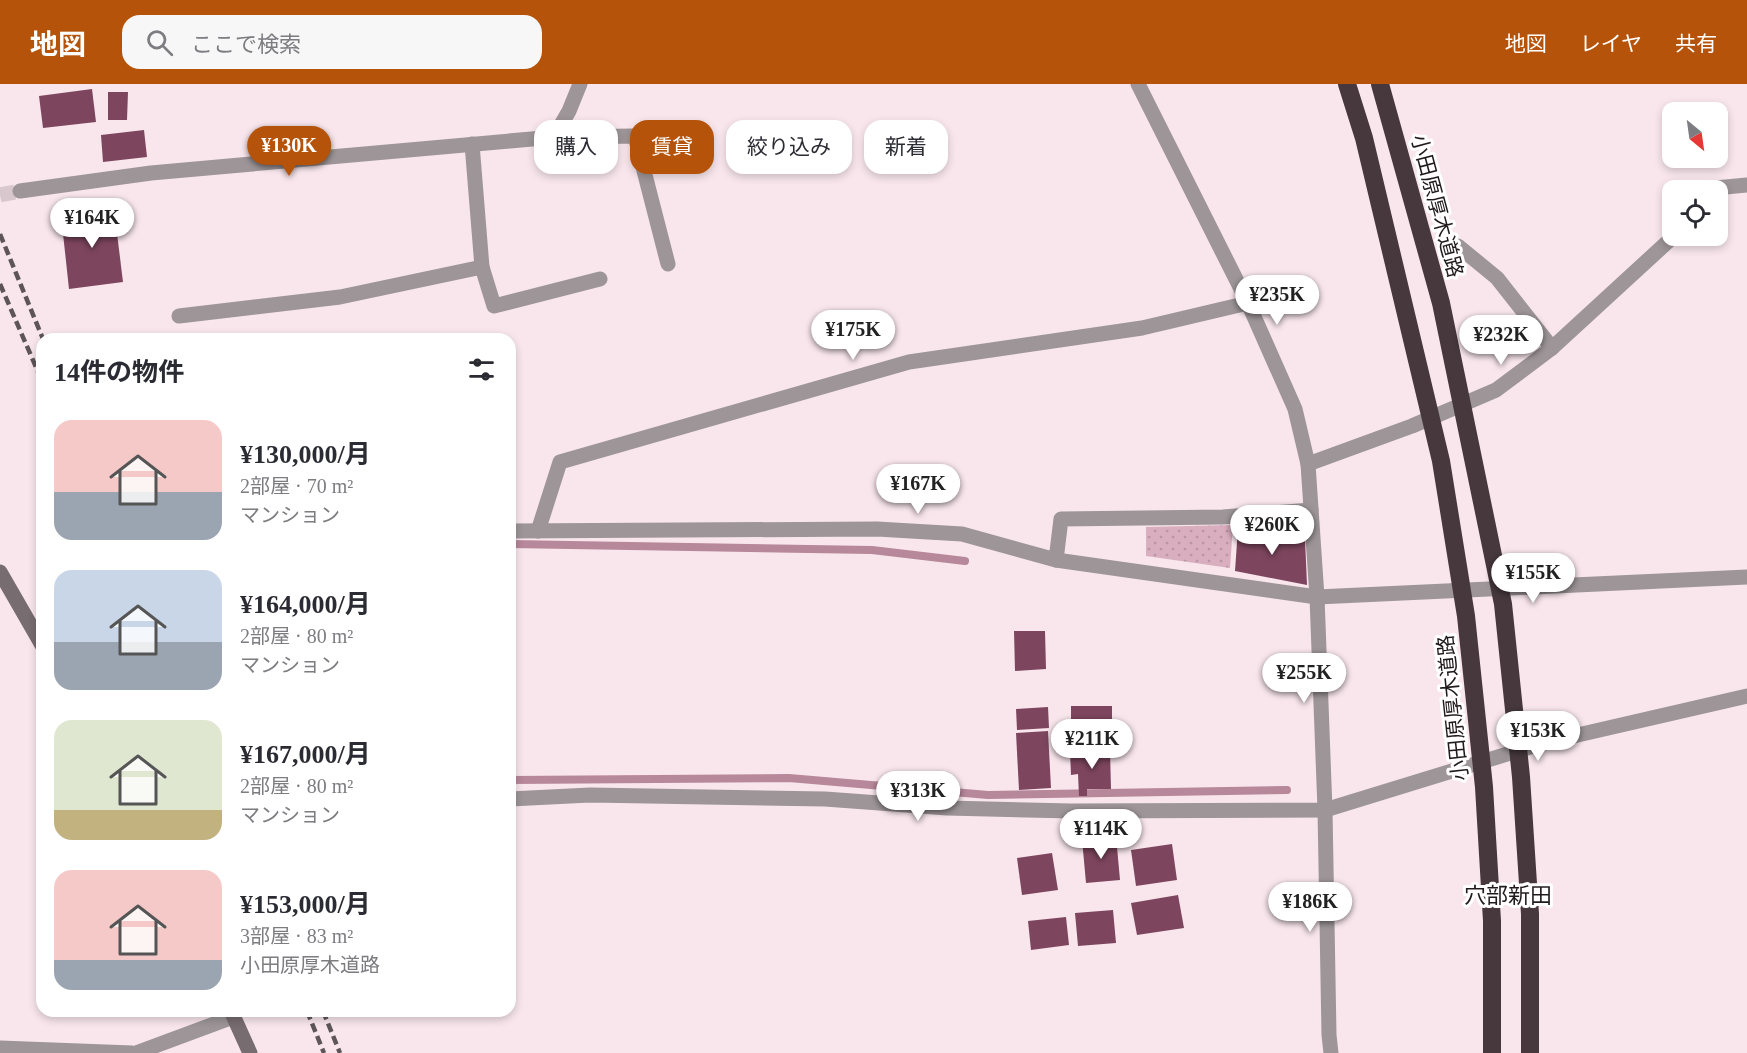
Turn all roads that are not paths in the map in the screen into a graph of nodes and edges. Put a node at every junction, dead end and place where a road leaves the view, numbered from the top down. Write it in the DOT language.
graph roads {
  1 [pos="580,84"];
  2 [pos="1138,84"];
  3 [pos="1347,84"];
  4 [pos="1380,84"];
  5 [pos="565,120"];
  6 [pos="618,136"];
  7 [pos="534,139"];
  8 [pos="472,144"];
  9 [pos="1747,185"];
  10 [pos="1728,187"];
  11 [pos="20,191"];
  12 [pos="1458,246"];
  13 [pos="1663,246"];
  14 [pos="668,264"];
  15 [pos="482,267"];
  16 [pos="600,279"];
  17 [pos="1248,303"];
  18 [pos="178,316"];
  19 [pos="1552,348"];
  20 [pos="1308,464"];
  21 [pos="1311,510"];
  22 [pos="516,531"];
  23 [pos="538,531"];
  24 [pos="1056,560"];
  25 [pos="0,572"];
  26 [pos="1747,577"];
  27 [pos="1317,597"];
  28 [pos="36,635"];
  29 [pos="1747,696"];
  30 [pos="516,799"];
  31 [pos="1325,810"];
  32 [pos="224,1017"];
  33 [pos="233,1017"];
  34 [pos="0,1048"];
  35 [pos="134,1053"];
  36 [pos="250,1053"];
  37 [pos="1331,1053"];
  38 [pos="1492,1053"];
  39 [pos="1530,1053"];
  1 -- 5 [label="street"];
  2 -- 17 [label="street"];
  3 -- 38 [label="highway, 小田原厚木道路, bridge"];
  4 -- 39 [label="highway, 小田原厚木道路, bridge"];
  6 -- 14 [label="street"];
  7 -- 8 [label="street"];
  8 -- 11 [label="street"];
  8 -- 15 [label="street"];
  9 -- 10 [label="street"];
  12 -- 19 [label="street"];
  13 -- 19 [label="street"];
  15 -- 16 [label="street"];
  15 -- 18 [label="street"];
  17 -- 20 [label="street"];
  17 -- 23 [label="street"];
  19 -- 20 [label="street"];
  20 -- 21 [label="street"];
  21 -- 24 [label="street"];
  21 -- 27 [label="street"];
  22 -- 23 [label="street"];
  23 -- 24 [label="street"];
  24 -- 27 [label="street"];
  25 -- 28 [label="main road"];
  26 -- 27 [label="street"];
  27 -- 31 [label="street"];
  29 -- 31 [label="street"];
  30 -- 31 [label="street"];
  31 -- 37 [label="street"];
  32 -- 35 [label="street"];
  33 -- 36 [label="main road"];
  34 -- 35 [label="street"];
}
